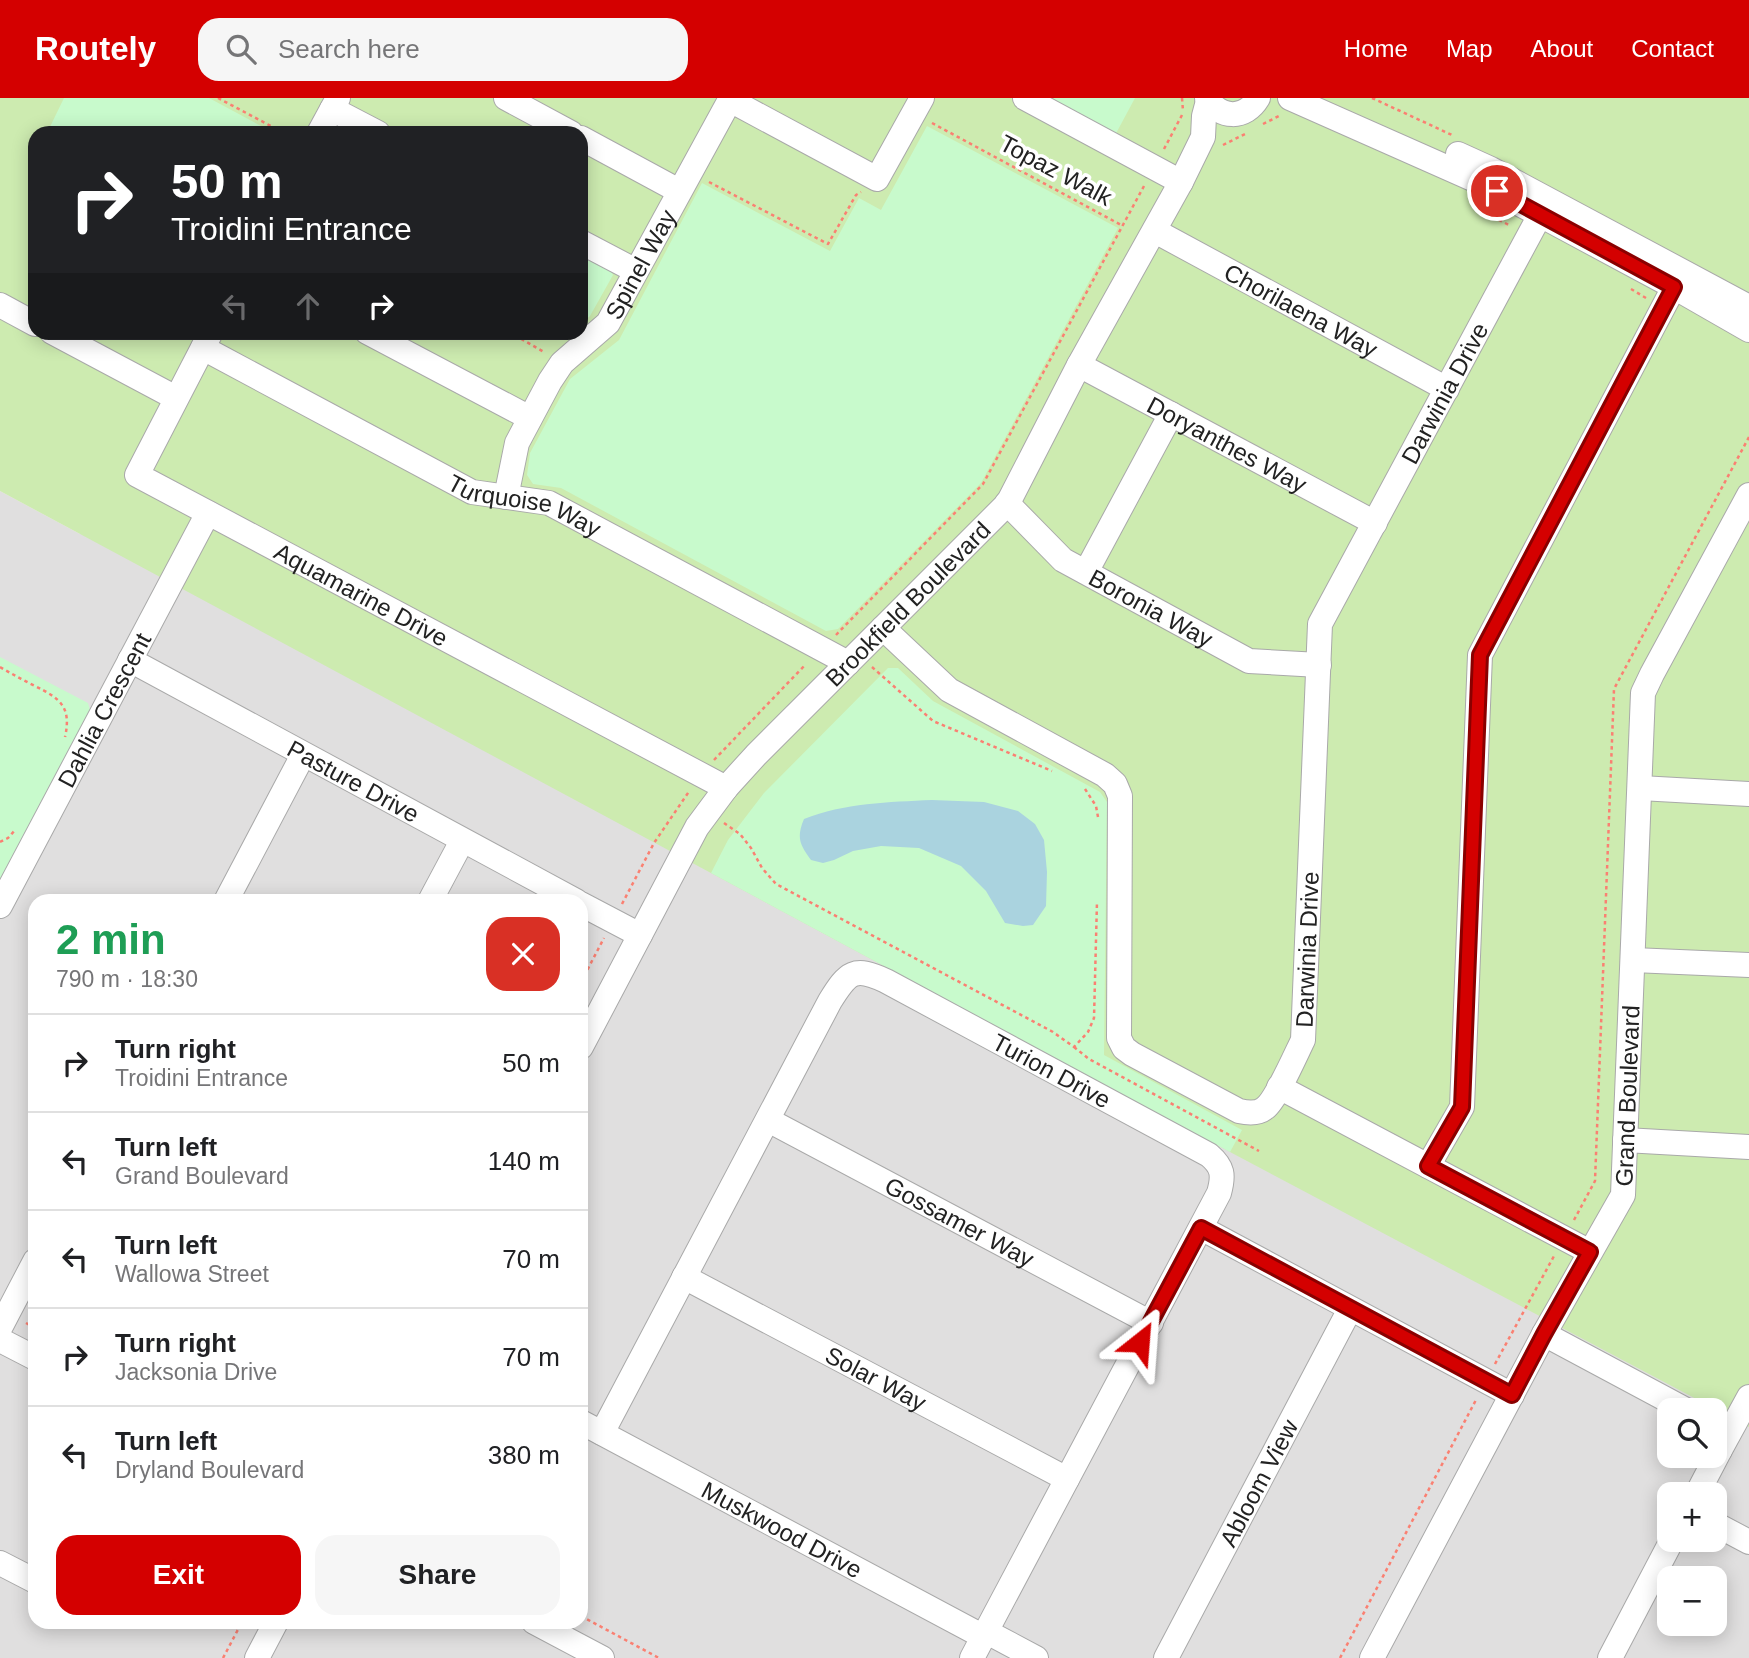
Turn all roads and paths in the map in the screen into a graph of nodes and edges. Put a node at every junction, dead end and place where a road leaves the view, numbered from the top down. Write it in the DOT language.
graph roads {
  1 [pos="218,98"];
  2 [pos="506,98"];
  3 [pos="1025,98"];
  4 [pos="1258,98"];
  5 [pos="1290,98"];
  6 [pos="1331,98"];
  7 [pos="730,99"];
  8 [pos="1207,99"];
  9 [pos="335,103"];
  10 [pos="918,105"];
  11 [pos="1183,113"];
  12 [pos="1236,114"];
  13 [pos="272,126"];
  14 [pos="323,126"];
  15 [pos="368,126"];
  16 [pos="558,126"];
  17 [pos="1203,137"];
  18 [pos="588,141"];
  19 [pos="1154,168"];
  20 [pos="877,179"];
  21 [pos="685,182"];
  22 [pos="1181,183"];
  23 [pos="1541,215"];
  24 [pos="1123,226"];
  25 [pos="1155,231"];
  26 [pos="588,246"];
  27 [pos="636,271"];
  28 [pos="1674,287"];
  29 [pos="0,305"];
  30 [pos="1749,307"];
  31 [pos="28,320"];
  32 [pos="1749,330"];
  33 [pos="67,340"];
  34 [pos="207,340"];
  35 [pos="382,340"];
  36 [pos="523,340"];
  37 [pos="562,363"];
  38 [pos="1079,365"];
  39 [pos="1447,389"];
  40 [pos="176,398"];
  41 [pos="1171,414"];
  42 [pos="530,418"];
  43 [pos="1749,495"];
  44 [pos="506,497"];
  45 [pos="1007,503"];
  46 [pos="208,513"];
  47 [pos="1375,523"];
  48 [pos="1086,572"];
  49 [pos="883,628"];
  50 [pos="829,641"];
  51 [pos="853,658"];
  52 [pos="130,660"];
  53 [pos="1319,665"];
  54 [pos="0,667"];
  55 [pos="65,737"];
  56 [pos="303,755"];
  57 [pos="1051,771"];
  58 [pos="701,775"];
  59 [pos="726,788"];
  60 [pos="1084,788"];
  61 [pos="1640,789"];
  62 [pos="1749,794"];
  63 [pos="708,813"];
  64 [pos="1098,817"];
  65 [pos="19,824"];
  66 [pos="463,841"];
  67 [pos="0,842"];
  68 [pos="230,894"];
  69 [pos="434,894"];
  70 [pos="564,894"];
  71 [pos="1098,896"];
  72 [pos="0,906"];
  73 [pos="588,907"];
  74 [pos="613,921"];
  75 [pos="640,935"];
  76 [pos="1633,960"];
  77 [pos="1749,965"];
  78 [pos="588,969"];
  79 [pos="588,1034"];
  80 [pos="1074,1047"];
  81 [pos="1279,1087"];
  82 [pos="768,1121"];
  83 [pos="1625,1140"];
  84 [pos="1749,1147"];
  85 [pos="1259,1151"];
  86 [pos="1428,1166"];
  87 [pos="1201,1228"];
  88 [pos="1590,1252"];
  89 [pos="28,1274"];
  90 [pos="684,1277"];
  91 [pos="1350,1308"];
  92 [pos="1524,1310"];
  93 [pos="1150,1323"];
  94 [pos="0,1328"];
  95 [pos="1544,1334"];
  96 [pos="0,1340"];
  97 [pos="28,1354"];
  98 [pos="1486,1381"];
  99 [pos="1512,1395"];
  100 [pos="1749,1397"];
  101 [pos="1664,1398"];
  102 [pos="1727,1427"];
  103 [pos="592,1428"];
  104 [pos="1067,1479"];
  105 [pos="1727,1530"];
  106 [pos="1749,1542"];
  107 [pos="1666,1552"];
  108 [pos="0,1563"];
  109 [pos="28,1577"];
  110 [pos="588,1620"];
  111 [pos="238,1629"];
  112 [pos="272,1629"];
  113 [pos="547,1629"];
  114 [pos="981,1642"];
  115 [pos="223,1658"];
  116 [pos="257,1658"];
  117 [pos="602,1658"];
  118 [pos="659,1658"];
  119 [pos="1036,1658"];
  120 [pos="1166,1658"];
  121 [pos="1340,1658"];
  122 [pos="1372,1658"];
  123 [pos="1610,1658"];
  1 -- 13 [label="path"];
  2 -- 16 [label="street"];
  3 -- 19 [label="street"];
  4 -- 12 [label="street"];
  5 -- 23 [label="street"];
  6 -- 30 [label="street"];
  7 -- 20 [label="street"];
  7 -- 21 [label="street, Spinel Way"];
  8 -- 12 [label="street"];
  8 -- 17 [label="street, Brookfield Boulevard"];
  9 -- 14 [label="street"];
  9 -- 15 [label="street"];
  10 -- 20 [label="street"];
  10 -- 24 [label="path, Topaz Walk"];
  11 -- 19 [label="path, Topaz Walk"];
  12 -- 17 [label="street"];
  17 -- 22 [label="street, Brookfield Boulevard"];
  18 -- 21 [label="street"];
  19 -- 22 [label="street"];
  19 -- 24 [label="path, Topaz Walk"];
  20 -- 21 [label="path"];
  21 -- 27 [label="street, Spinel Way"];
  22 -- 25 [label="street, Brookfield Boulevard"];
  23 -- 28 [label="street"];
  23 -- 39 [label="street, Darwinia Drive"];
  24 -- 50 [label="path"];
  25 -- 38 [label="street, Brookfield Boulevard"];
  25 -- 39 [label="street, Chorilaena Way"];
  26 -- 27 [label="street"];
  27 -- 37 [label="street, Spinel Way"];
  28 -- 32 [label="street"];
  28 -- 86 [label="street"];
  29 -- 31 [label="street"];
  33 -- 40 [label="street"];
  34 -- 40 [label="street, Aquamarine Drive"];
  34 -- 44 [label="street, Turquoise Way"];
  35 -- 42 [label="street"];
  36 -- 37 [label="path"];
  37 -- 42 [label="street, Spinel Way"];
  38 -- 41 [label="street, Doryanthes Way"];
  38 -- 45 [label="street, Brookfield Boulevard"];
  39 -- 47 [label="street, Darwinia Drive"];
  40 -- 46 [label="street, Aquamarine Drive"];
  41 -- 47 [label="street, Doryanthes Way"];
  41 -- 48 [label="street"];
  42 -- 44 [label="street, Spinel Way"];
  43 -- 61 [label="street, Grand Boulevard"];
  44 -- 50 [label="street, Turquoise Way"];
  45 -- 48 [label="street, Boronia Way"];
  45 -- 49 [label="street, Brookfield Boulevard"];
  46 -- 52 [label="street, Dahlia Crescent"];
  46 -- 58 [label="street, Aquamarine Drive"];
  47 -- 53 [label="street, Darwinia Drive"];
  48 -- 53 [label="street, Boronia Way"];
  49 -- 51 [label="street, Brookfield Boulevard"];
  49 -- 81 [label="street, Darwinia Drive"];
  50 -- 51 [label="street, Turquoise Way"];
  50 -- 51 [label="path"];
  50 -- 58 [label="path"];
  51 -- 57 [label="path"];
  51 -- 59 [label="street, Brookfield Boulevard"];
  52 -- 56 [label="street, Pasture Drive"];
  52 -- 72 [label="street, Dahlia Crescent"];
  53 -- 81 [label="street, Darwinia Drive"];
  54 -- 55 [label="path"];
  56 -- 66 [label="street, Pasture Drive"];
  56 -- 68 [label="street"];
  58 -- 59 [label="street, Aquamarine Drive"];
  58 -- 74 [label="path"];
  59 -- 63 [label="street, Brookfield Boulevard"];
  60 -- 64 [label="path"];
  61 -- 62 [label="street"];
  61 -- 76 [label="street, Grand Boulevard"];
  63 -- 75 [label="street, Brookfield Boulevard"];
  63 -- 80 [label="path"];
  65 -- 67 [label="path"];
  66 -- 69 [label="street"];
  66 -- 70 [label="street, Pasture Drive"];
  71 -- 80 [label="path"];
  73 -- 74 [label="street, Pasture Drive"];
  74 -- 75 [label="street, Pasture Drive"];
  74 -- 78 [label="path"];
  75 -- 79 [label="street, Brookfield Boulevard"];
  76 -- 77 [label="street"];
  76 -- 83 [label="street, Grand Boulevard"];
  80 -- 85 [label="path"];
  81 -- 86 [label="street"];
  82 -- 87 [label="street, Turion Drive"];
  82 -- 90 [label="street, Turion Drive"];
  82 -- 93 [label="street, Gossamer Way"];
  83 -- 84 [label="street"];
  83 -- 88 [label="street, Grand Boulevard"];
  86 -- 88 [label="street"];
  87 -- 91 [label="street"];
  87 -- 93 [label="street, Turion Drive"];
  88 -- 95 [label="street, Grand Boulevard"];
  89 -- 94 [label="street"];
  90 -- 103 [label="street, Turion Drive"];
  90 -- 104 [label="street, Solar Way"];
  91 -- 98 [label="street"];
  91 -- 120 [label="street, Abloom View"];
  92 -- 98 [label="path"];
  93 -- 104 [label="street, Turion Drive"];
  95 -- 99 [label="street, Grand Boulevard"];
  95 -- 101 [label="street"];
  96 -- 97 [label="street"];
  98 -- 99 [label="street"];
  98 -- 121 [label="path"];
  99 -- 122 [label="street, Grand Boulevard"];
  100 -- 102 [label="street"];
  103 -- 114 [label="street, Muskwood Drive"];
  104 -- 114 [label="street, Turion Drive"];
  105 -- 106 [label="street"];
  107 -- 123 [label="street"];
  108 -- 109 [label="street"];
  110 -- 118 [label="path"];
  111 -- 115 [label="path"];
  112 -- 116 [label="street"];
  113 -- 117 [label="street"];
  114 -- 119 [label="street, Muskwood Drive"];
}
